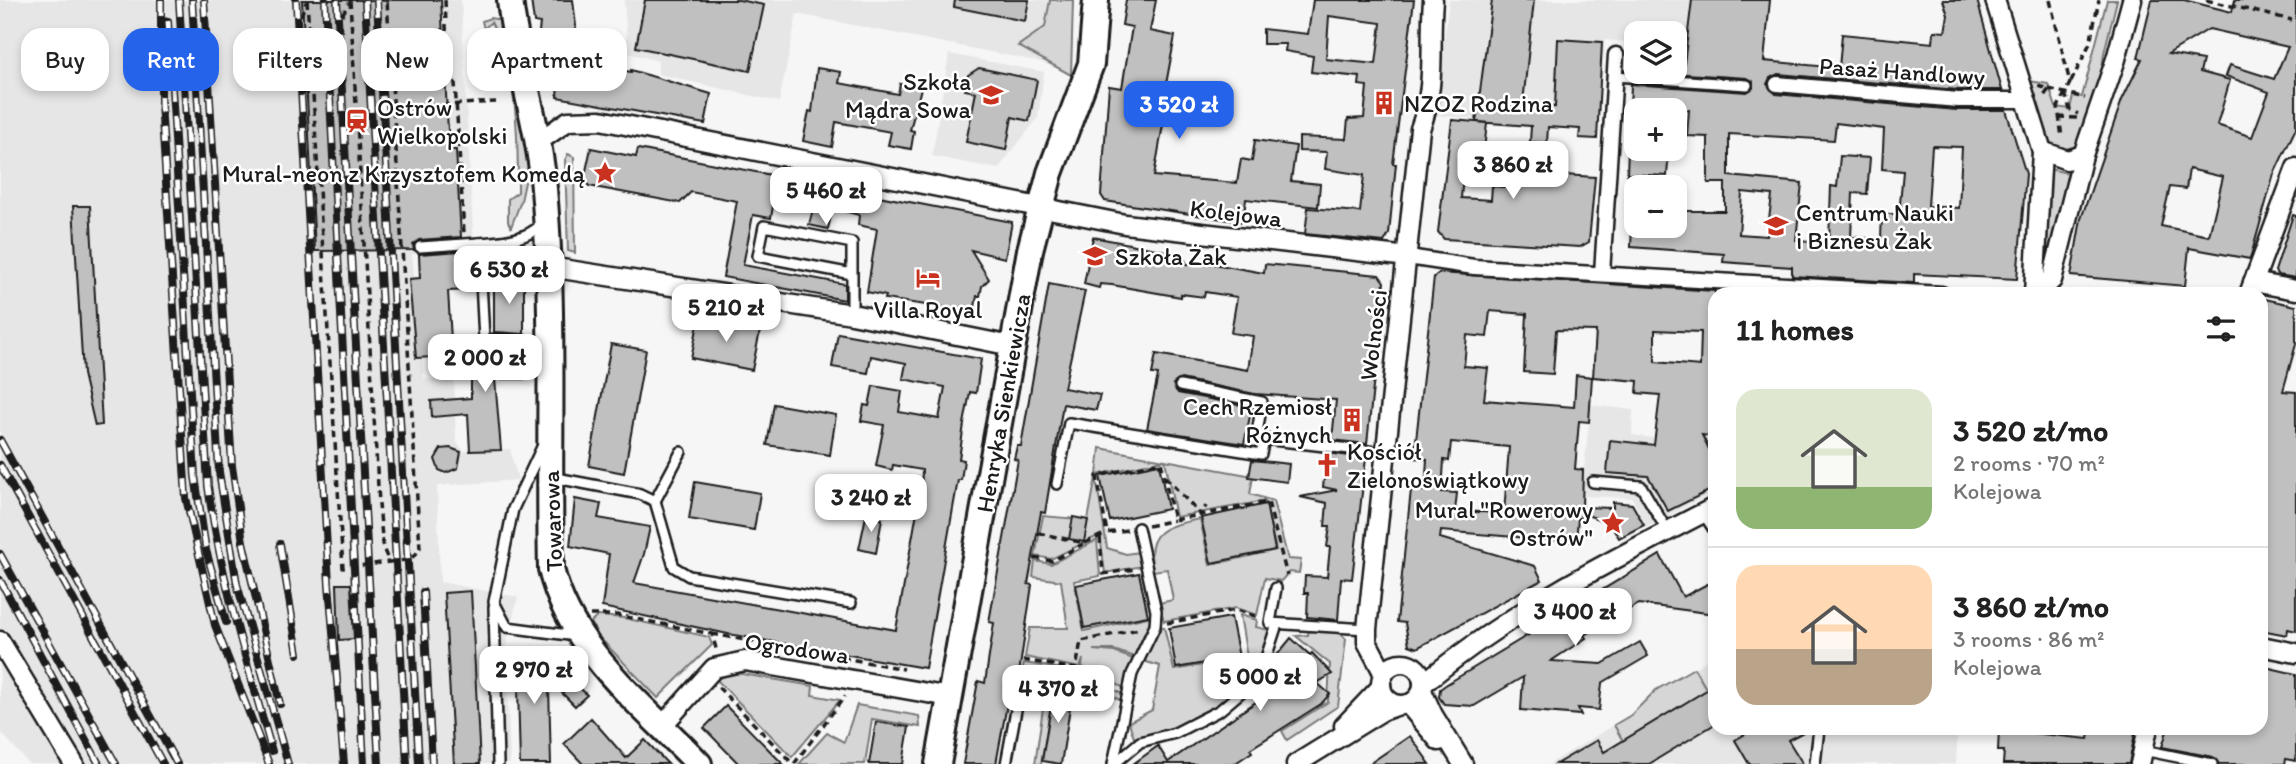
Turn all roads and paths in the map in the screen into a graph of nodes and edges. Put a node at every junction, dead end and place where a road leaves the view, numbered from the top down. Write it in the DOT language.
graph roads {
  1 [pos="307,0"];
  2 [pos="389,0"];
  3 [pos="445,0"];
  4 [pos="510,0"];
  5 [pos="1096,0"];
  6 [pos="1433,0"];
  7 [pos="1994,0"];
  8 [pos="2050,0"];
  9 [pos="2099,0"];
  10 [pos="2132,0"];
  11 [pos="2206,0"];
  12 [pos="350,1"];
  13 [pos="381,1"];
  14 [pos="342,15"];
  15 [pos="301,16"];
  16 [pos="2292,20"];
  17 [pos="1616,55"];
  18 [pos="1614,76"];
  19 [pos="2070,83"];
  20 [pos="1777,84"];
  21 [pos="1747,85"];
  22 [pos="2049,89"];
  23 [pos="2065,93"];
  24 [pos="2025,100"];
  25 [pos="2093,100"];
  26 [pos="496,102"];
  27 [pos="457,104"];
  28 [pos="394,108"];
  29 [pos="2058,117"];
  30 [pos="2062,138"];
  31 [pos="538,142"];
  32 [pos="2042,151"];
  33 [pos="2084,155"];
  34 [pos="2296,168"];
  35 [pos="1039,208"];
  36 [pos="546,220"];
  37 [pos="480,243"];
  38 [pos="464,244"];
  39 [pos="420,247"];
  40 [pos="1408,257"];
  41 [pos="549,267"];
  42 [pos="1602,273"];
  43 [pos="852,274"];
  44 [pos="1829,287"];
  45 [pos="2035,287"];
  46 [pos="2044,287"];
  47 [pos="2251,287"];
  48 [pos="2268,289"];
  49 [pos="2296,290"];
  50 [pos="852,314"];
  51 [pos="549,342"];
  52 [pos="1012,346"];
  53 [pos="1180,386"];
  54 [pos="550,431"];
  55 [pos="1264,439"];
  56 [pos="681,452"];
  57 [pos="1385,453"];
  58 [pos="1164,475"];
  59 [pos="550,477"];
  60 [pos="1593,481"];
  61 [pos="1057,485"];
  62 [pos="655,501"];
  63 [pos="1206,506"];
  64 [pos="1708,511"];
  65 [pos="1201,515"];
  66 [pos="1174,520"];
  67 [pos="1138,528"];
  68 [pos="1668,532"];
  69 [pos="1038,533"];
  70 [pos="1107,533"];
  71 [pos="1100,537"];
  72 [pos="1085,543"];
  73 [pos="1034,558"];
  74 [pos="389,562"];
  75 [pos="1147,567"];
  76 [pos="1287,576"];
  77 [pos="1276,588"];
  78 [pos="494,602"];
  79 [pos="851,603"];
  80 [pos="1274,623"];
  81 [pos="583,626"];
  82 [pos="1155,626"];
  83 [pos="1367,629"];
  84 [pos="712,634"];
  85 [pos="0,641"];
  86 [pos="1475,643"];
  87 [pos="2268,647"];
  88 [pos="2295,653"];
  89 [pos="1023,660"];
  90 [pos="1413,666"];
  91 [pos="1076,669"];
  92 [pos="714,670"];
  93 [pos="917,672"];
  94 [pos="849,679"];
  95 [pos="1382,680"];
  96 [pos="1423,687"];
  97 [pos="1128,693"];
  98 [pos="1019,694"];
  99 [pos="950,697"];
  100 [pos="1403,704"];
  101 [pos="662,726"];
  102 [pos="1818,735"];
  103 [pos="2147,735"];
  104 [pos="1321,748"];
  105 [pos="2142,757"];
  106 [pos="1302,762"];
  107 [pos="74,764"];
  108 [pos="498,764"];
  109 [pos="699,764"];
  110 [pos="794,764"];
  111 [pos="938,764"];
  112 [pos="1006,764"];
  113 [pos="1113,764"];
  114 [pos="1461,764"];
  115 [pos="1815,764"];
  116 [pos="2212,764"];
  1 -- 15 [label="path"];
  1 -- 74 [label="path"];
  2 -- 13 [label="path"];
  2 -- 28 [label="path"];
  3 -- 27 [label="path"];
  4 -- 31 [label="main road, Towarowa"];
  5 -- 35 [label="main road, Henryka Sienkiewicza"];
  6 -- 40 [label="street, Wolności"];
  7 -- 24 [label="street"];
  8 -- 19 [label="path"];
  9 -- 19 [label="path"];
  10 -- 33 [label="street"];
  11 -- 16 [label="path"];
  12 -- 14 [label="path"];
  12 -- 74 [label="path"];
  17 -- 18 [label="street"];
  18 -- 21 [label="lane"];
  18 -- 42 [label="street"];
  19 -- 23 [label="path"];
  20 -- 24 [label="street, Pasaż Handlowy"];
  22 -- 23 [label="path"];
  23 -- 25 [label="path"];
  23 -- 29 [label="path"];
  23 -- 29 [label="path"];
  24 -- 32 [label="street"];
  26 -- 27 [label="path"];
  27 -- 28 [label="path"];
  27 -- 38 [label="path"];
  28 -- 74 [label="path"];
  29 -- 30 [label="path"];
  31 -- 35 [label="street, Kolejowa"];
  31 -- 36 [label="main road, Towarowa"];
  32 -- 33 [label="street"];
  32 -- 45 [label="street"];
  33 -- 46 [label="street"];
  34 -- 47 [label="street"];
  35 -- 40 [label="street, Kolejowa"];
  35 -- 52 [label="main road, Henryka Sienkiewicza"];
  36 -- 37 [label="lane"];
  36 -- 41 [label="main road, Towarowa"];
  37 -- 38 [label="lane"];
  37 -- 51 [label="lane"];
  38 -- 39 [label="lane"];
  40 -- 42 [label="street, Kolejowa"];
  40 -- 57 [label="street, Wolności"];
  41 -- 50 [label="street"];
  41 -- 51 [label="main road, Towarowa"];
  42 -- 44 [label="street, Kolejowa"];
  43 -- 43 [label="lane"];
  43 -- 50 [label="lane"];
  48 -- 49 [label="street"];
  50 -- 52 [label="street"];
  51 -- 54 [label="main road, Towarowa"];
  52 -- 99 [label="main road, Henryka Sienkiewicza"];
  53 -- 55 [label="lane"];
  54 -- 59 [label="main road, Towarowa"];
  54 -- 78 [label="lane"];
  55 -- 57 [label="lane"];
  55 -- 61 [label="lane"];
  56 -- 62 [label="lane"];
  57 -- 83 [label="street, Wolności"];
  58 -- 65 [label="path"];
  58 -- 66 [label="path"];
  58 -- 70 [label="path"];
  59 -- 62 [label="lane"];
  59 -- 81 [label="main road, Towarowa"];
  60 -- 68 [label="lane"];
  62 -- 79 [label="lane"];
  63 -- 65 [label="path"];
  64 -- 68 [label="street"];
  65 -- 66 [label="path"];
  65 -- 76 [label="path"];
  66 -- 67 [label="path"];
  67 -- 70 [label="path"];
  67 -- 75 [label="lane"];
  68 -- 86 [label="street"];
  69 -- 72 [label="path"];
  70 -- 71 [label="path"];
  71 -- 72 [label="path"];
  71 -- 75 [label="path"];
  72 -- 73 [label="path"];
  75 -- 82 [label="lane"];
  77 -- 80 [label="lane"];
  78 -- 81 [label="lane"];
  78 -- 108 [label="lane"];
  80 -- 82 [label="path"];
  80 -- 83 [label="lane"];
  80 -- 113 [label="lane"];
  81 -- 84 [label="path"];
  81 -- 101 [label="main road, Towarowa"];
  82 -- 91 [label="path"];
  82 -- 97 [label="lane"];
  83 -- 95 [label="street, Wolności"];
  84 -- 92 [label="path"];
  84 -- 93 [label="path"];
  85 -- 107 [label="street"];
  86 -- 90 [label="street"];
  86 -- 96 [label="street"];
  87 -- 88 [label="street"];
  89 -- 91 [label="path"];
  90 -- 95 [label="street"];
  90 -- 96 [label="street"];
  91 -- 97 [label="path"];
  92 -- 94 [label="street, Ogrodowa"];
  92 -- 101 [label="street"];
  92 -- 110 [label="path"];
  94 -- 99 [label="street, Ogrodowa"];
  94 -- 110 [label="path"];
  95 -- 100 [label="street"];
  95 -- 104 [label="street"];
  96 -- 100 [label="street"];
  96 -- 114 [label="street"];
  97 -- 113 [label="lane"];
  98 -- 112 [label="lane"];
  99 -- 111 [label="main road, Henryka Sienkiewicza"];
  100 -- 104 [label="street"];
  100 -- 114 [label="street"];
  101 -- 109 [label="main road, Towarowa"];
  102 -- 115 [label="lane"];
  103 -- 105 [label="street"];
  104 -- 106 [label="street"];
  105 -- 116 [label="lane"];
}
